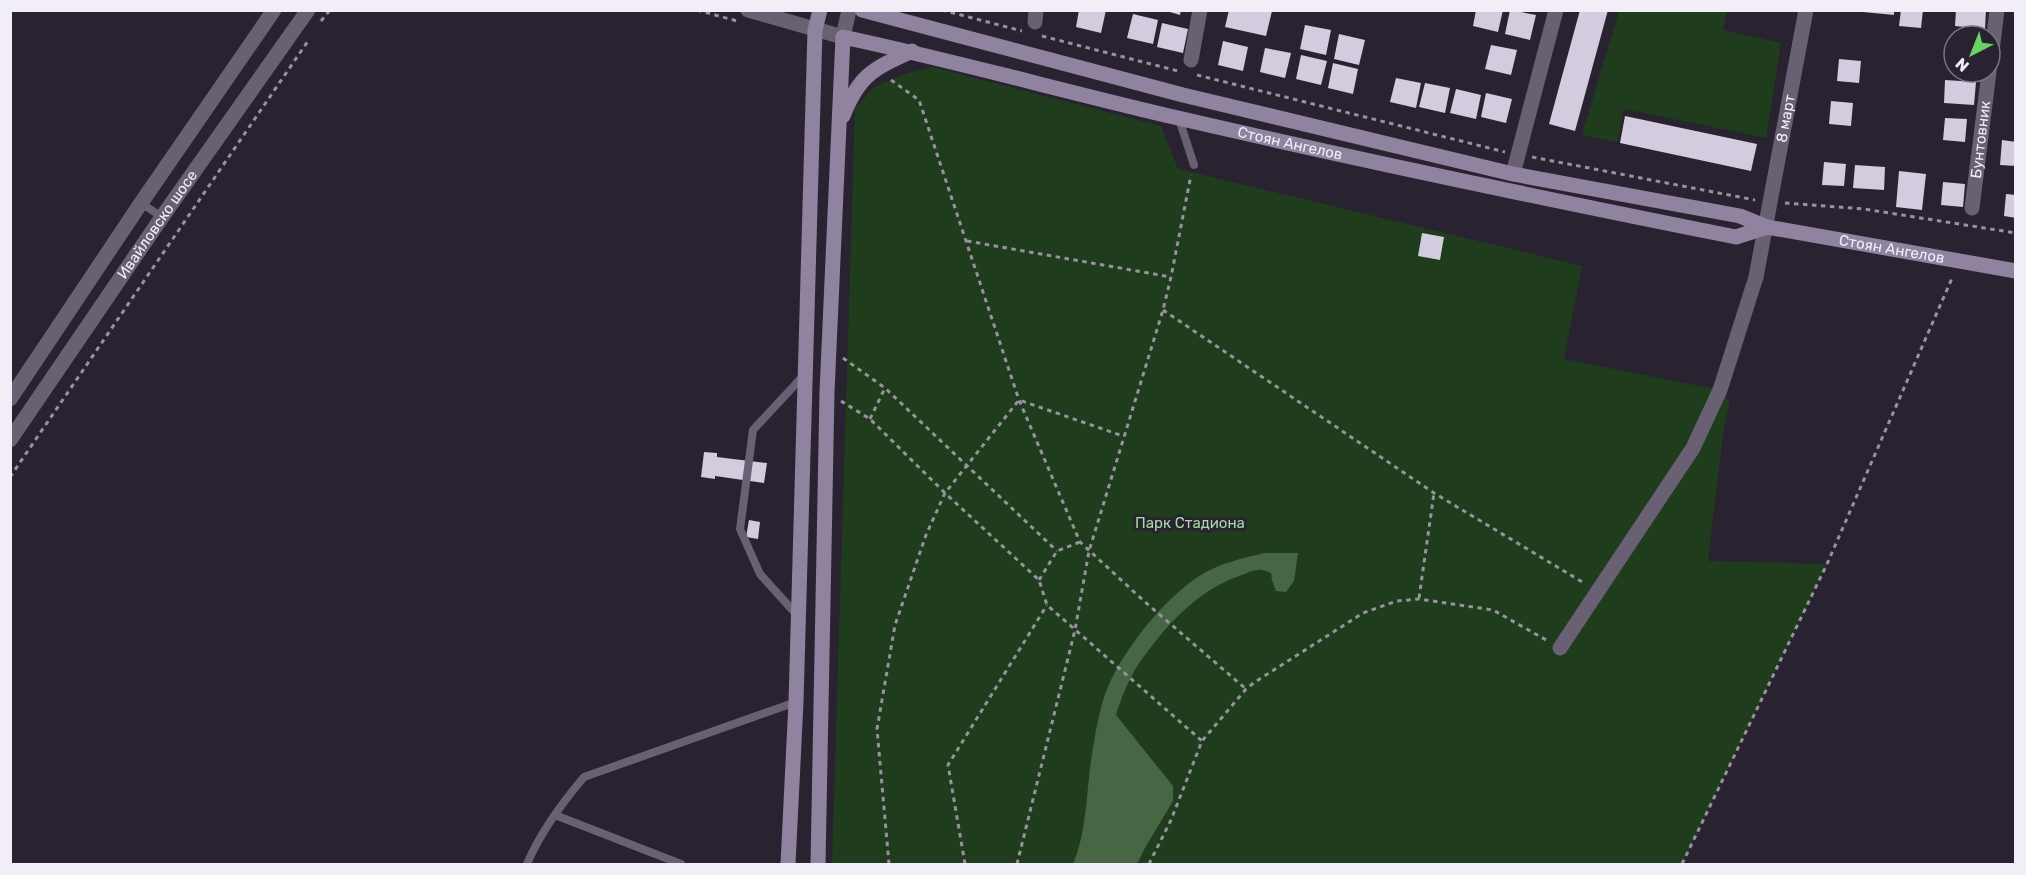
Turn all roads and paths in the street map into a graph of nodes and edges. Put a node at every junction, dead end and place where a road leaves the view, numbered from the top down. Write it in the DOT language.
graph roads {
  1 [pos="274,10"];
  2 [pos="308,10"];
  3 [pos="330,10"];
  4 [pos="748,10"];
  5 [pos="820,10"];
  6 [pos="849,10"];
  7 [pos="862,10"];
  8 [pos="942,10"];
  9 [pos="1200,10"];
  10 [pos="1556,10"];
  11 [pos="1806,10"];
  12 [pos="1031,24"];
  13 [pos="315,30"];
  14 [pos="815,30"];
  15 [pos="843,37"];
  16 [pos="308,40"];
  17 [pos="912,51"];
  18 [pos="1191,60"];
  19 [pos="877,69"];
  20 [pos="1988,84"];
  21 [pos="1178,118"];
  22 [pos="838,127"];
  23 [pos="1518,155"];
  24 [pos="1194,165"];
  25 [pos="1513,174"];
  26 [pos="1771,202"];
  27 [pos="141,203"];
  28 [pos="1972,208"];
  29 [pos="162,217"];
  30 [pos="1767,227"];
  31 [pos="2016,233"];
  32 [pos="967,241"];
  33 [pos="1960,261"];
  34 [pos="2016,271"];
  35 [pos="1171,278"];
  36 [pos="1163,310"];
  37 [pos="829,348"];
  38 [pos="806,373"];
  39 [pos="885,388"];
  40 [pos="827,392"];
  41 [pos="10,399"];
  42 [pos="1019,400"];
  43 [pos="870,419"];
  44 [pos="1123,436"];
  45 [pos="10,440"];
  46 [pos="966,465"];
  47 [pos="10,477"];
  48 [pos="1434,493"];
  49 [pos="945,494"];
  50 [pos="1080,542"];
  51 [pos="1057,551"];
  52 [pos="1089,551"];
  53 [pos="1038,580"];
  54 [pos="1597,591"];
  55 [pos="1419,599"];
  56 [pos="1047,605"];
  57 [pos="799,616"];
  58 [pos="1075,630"];
  59 [pos="1560,648"];
  60 [pos="1246,689"];
  61 [pos="796,702"];
  62 [pos="1202,741"];
  63 [pos="555,816"];
  64 [pos="527,864"];
  65 [pos="681,864"];
  66 [pos="788,864"];
  67 [pos="818,864"];
  68 [pos="889,864"];
  69 [pos="965,864"];
  70 [pos="1017,864"];
  71 [pos="1149,864"];
  72 [pos="1683,864"];
  1 -- 27 [label="street, Ивайловско шосе"];
  2 -- 29 [label="street, Ивайловско шосе"];
  3 -- 13 [label="path"];
  4 -- 14 [label="street"];
  5 -- 14 [label="main road"];
  6 -- 15 [label="street"];
  7 -- 25 [label="main road, Стоян Ангелов"];
  8 -- 12 [label="path"];
  9 -- 18 [label="street"];
  10 -- 23 [label="street"];
  11 -- 26 [label="street, 8 март"];
  12 -- 23 [label="path"];
  14 -- 15 [label="street, Стоян Ангелов"];
  14 -- 38 [label="main road"];
  15 -- 17 [label="main road, Стоян Ангелов"];
  15 -- 22 [label="main road"];
  16 -- 47 [label="path"];
  17 -- 19 [label="main road"];
  17 -- 21 [label="main road, Стоян Ангелов"];
  19 -- 22 [label="main road"];
  19 -- 32 [label="path"];
  20 -- 28 [label="street, Бунтовник"];
  21 -- 24 [label="lane"];
  21 -- 30 [label="main road, Стоян Ангелов"];
  22 -- 37 [label="main road"];
  23 -- 25 [label="street"];
  23 -- 26 [label="path"];
  24 -- 35 [label="path"];
  25 -- 30 [label="main road, Стоян Ангелов"];
  26 -- 30 [label="street, 8 март"];
  26 -- 31 [label="path"];
  27 -- 29 [label="lane"];
  27 -- 41 [label="street, Ивайловско шосе"];
  29 -- 45 [label="street, Ивайловско шосе"];
  30 -- 33 [label="main road, Стоян Ангелов"];
  30 -- 54 [label="street, 8 март"];
  32 -- 35 [label="path"];
  32 -- 42 [label="path"];
  33 -- 34 [label="main road, Стоян Ангелов"];
  33 -- 72 [label="path"];
  35 -- 36 [label="path"];
  36 -- 44 [label="path"];
  36 -- 48 [label="path"];
  37 -- 39 [label="path"];
  37 -- 40 [label="main road"];
  38 -- 57 [label="main road"];
  38 -- 57 [label="lane"];
  39 -- 43 [label="path"];
  39 -- 46 [label="path"];
  40 -- 43 [label="path"];
  40 -- 67 [label="main road"];
  42 -- 44 [label="path"];
  42 -- 46 [label="path"];
  42 -- 50 [label="path"];
  43 -- 49 [label="path"];
  44 -- 52 [label="path"];
  46 -- 49 [label="path"];
  46 -- 51 [label="path"];
  48 -- 54 [label="path"];
  48 -- 55 [label="path"];
  49 -- 53 [label="path"];
  49 -- 68 [label="path"];
  50 -- 51 [label="path"];
  50 -- 52 [label="path"];
  51 -- 53 [label="path"];
  52 -- 58 [label="path"];
  52 -- 60 [label="path"];
  53 -- 56 [label="path"];
  54 -- 59 [label="street, 8 март"];
  55 -- 59 [label="path"];
  55 -- 60 [label="path"];
  56 -- 58 [label="path"];
  56 -- 69 [label="path"];
  57 -- 61 [label="main road"];
  58 -- 62 [label="path"];
  58 -- 70 [label="path"];
  60 -- 62 [label="path"];
  61 -- 63 [label="lane"];
  61 -- 66 [label="main road"];
  62 -- 71 [label="path"];
  63 -- 64 [label="lane"];
  63 -- 65 [label="lane"];
}
